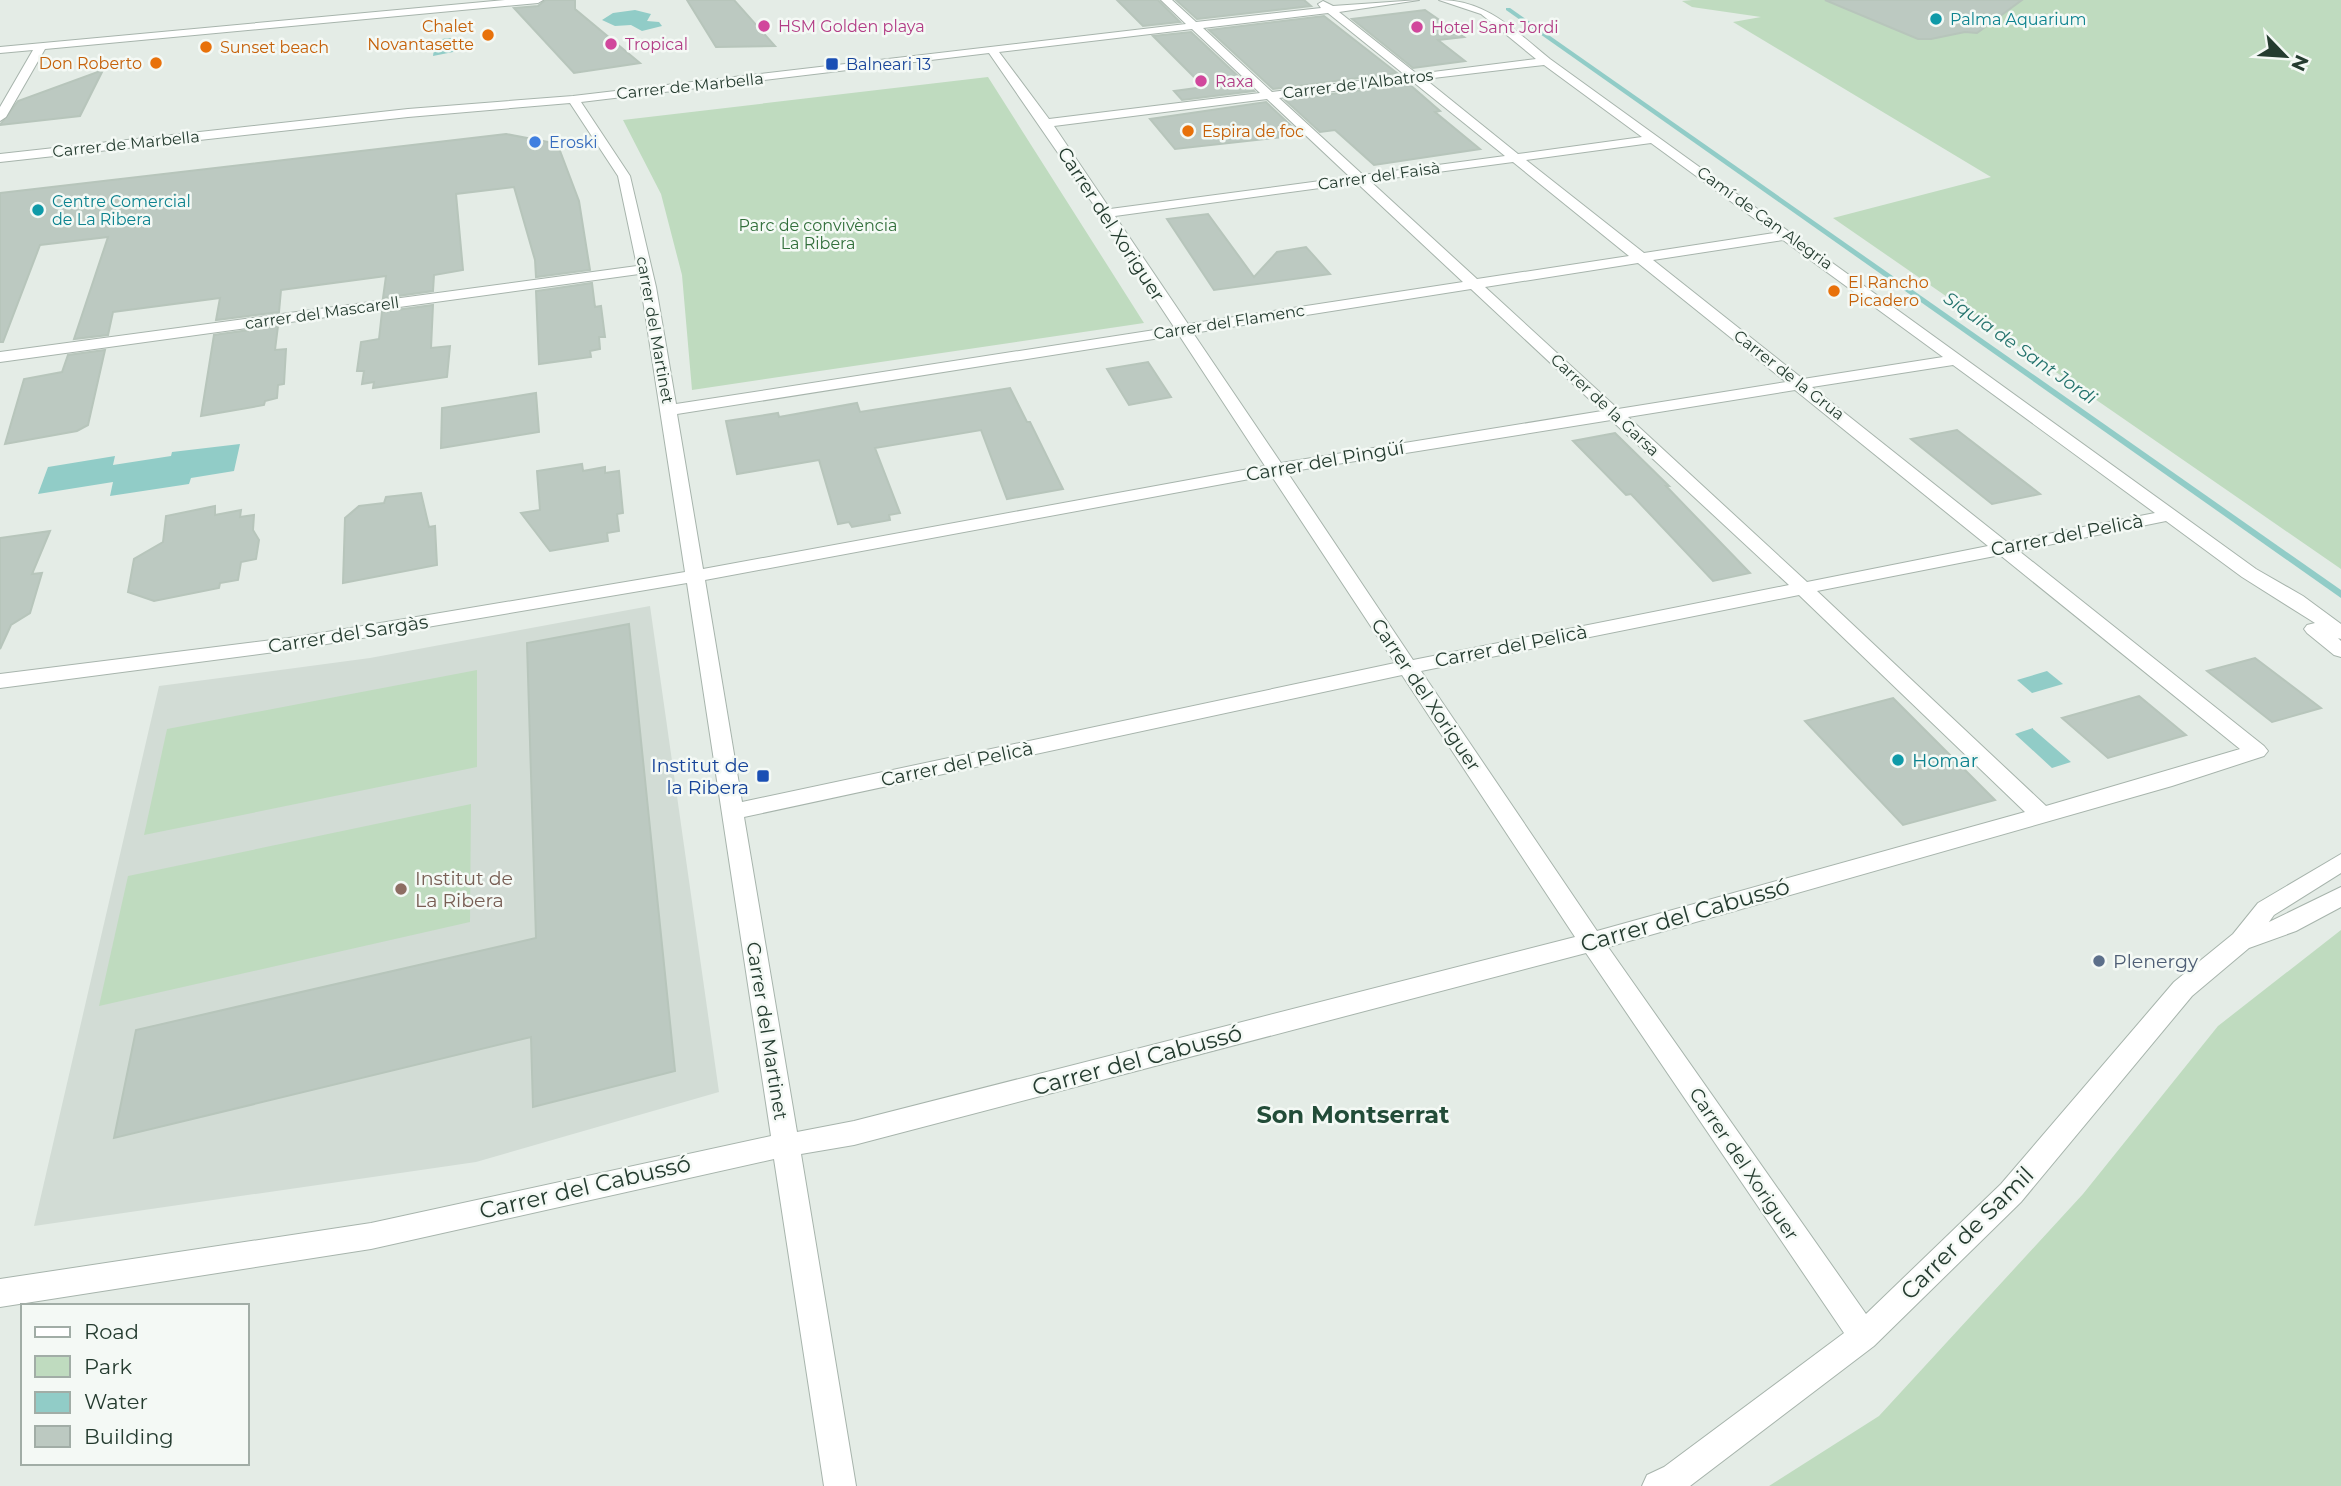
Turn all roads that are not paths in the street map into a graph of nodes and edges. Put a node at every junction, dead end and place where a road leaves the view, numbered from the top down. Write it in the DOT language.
graph roads {
  1 [pos="538,0"];
  2 [pos="1166,0"];
  3 [pos="1414,0"];
  4 [pos="1444,0"];
  5 [pos="1450,0"];
  6 [pos="1464,0"];
  7 [pos="1382,1"];
  8 [pos="1324,4"];
  9 [pos="1484,6"];
  10 [pos="1195,26"];
  11 [pos="41,46"];
  12 [pos="0,50"];
  13 [pos="993,51"];
  14 [pos="1546,61"];
  15 [pos="1418,77"];
  16 [pos="1271,95"];
  17 [pos="573,99"];
  18 [pos="0,117"];
  19 [pos="1046,123"];
  20 [pos="1654,139"];
  21 [pos="1518,157"];
  22 [pos="0,158"];
  23 [pos="1360,178"];
  24 [pos="1103,214"];
  25 [pos="1788,235"];
  26 [pos="1641,259"];
  27 [pos="645,269"];
  28 [pos="1474,283"];
  29 [pos="1181,330"];
  30 [pos="0,357"];
  31 [pos="1959,359"];
  32 [pos="1800,384"];
  33 [pos="669,410"];
  34 [pos="1613,413"];
  35 [pos="1275,469"];
  36 [pos="2170,515"];
  37 [pos="2005,548"];
  38 [pos="2249,573"];
  39 [pos="694,576"];
  40 [pos="1803,588"];
  41 [pos="2341,633"];
  42 [pos="2341,651"];
  43 [pos="1408,667"];
  44 [pos="0,681"];
  45 [pos="2257,751"];
  46 [pos="731,812"];
  47 [pos="2041,814"];
  48 [pos="2341,862"];
  49 [pos="2341,896"];
  50 [pos="2241,941"];
  51 [pos="1592,942"];
  52 [pos="786,1145"];
  53 [pos="0,1293"];
  54 [pos="1864,1336"];
  55 [pos="840,1486"];
  56 [pos="1658,1486"];
  1 -- 11 [label="street"];
  2 -- 10 [label="street, Carrer de la Garsa"];
  3 -- 7 [label="street, Carrer de Marbella"];
  4 -- 9 [label="street"];
  5 -- 6 [label="street"];
  7 -- 8 [label="street, Carrer de Marbella"];
  8 -- 10 [label="street, Carrer de Marbella"];
  8 -- 15 [label="street, Carrer de la Grua"];
  9 -- 14 [label="street, Camí de Can Alegria"];
  10 -- 13 [label="street, Carrer de Marbella"];
  10 -- 16 [label="street, Carrer de la Garsa"];
  11 -- 12 [label="street"];
  11 -- 18 [label="street"];
  13 -- 17 [label="street, Carrer de Marbella"];
  13 -- 19 [label="street, Carrer del Xoriguer"];
  14 -- 15 [label="street, Carrer de l'Albatros"];
  14 -- 20 [label="street, Camí de Can Alegria"];
  15 -- 16 [label="street, Carrer de l'Albatros"];
  15 -- 21 [label="street, Carrer de la Grua"];
  16 -- 19 [label="street, Carrer de l'Albatros"];
  16 -- 23 [label="street, Carrer de la Garsa"];
  17 -- 22 [label="street, Carrer de Marbella"];
  17 -- 27 [label="street, carrer del Martinet"];
  19 -- 24 [label="street, Carrer del Xoriguer"];
  20 -- 21 [label="street, Carrer del Faisà"];
  20 -- 25 [label="street, Camí de Can Alegria"];
  21 -- 23 [label="street, Carrer del Faisà"];
  21 -- 26 [label="street, Carrer de la Grua"];
  23 -- 24 [label="street, Carrer del Faisà"];
  23 -- 28 [label="street, Carrer de la Garsa"];
  24 -- 29 [label="street, Carrer del Xoriguer"];
  25 -- 26 [label="street, Carrer del Flamenc"];
  25 -- 31 [label="street, Camí de Can Alegria"];
  26 -- 28 [label="street, Carrer del Flamenc"];
  26 -- 32 [label="street, Carrer de la Grua"];
  27 -- 30 [label="street, carrer del Mascarell"];
  27 -- 33 [label="street, carrer del Martinet"];
  28 -- 29 [label="street, Carrer del Flamenc"];
  28 -- 34 [label="street, Carrer de la Garsa"];
  29 -- 33 [label="street, Carrer del Flamenc"];
  29 -- 35 [label="street, Carrer del Xoriguer"];
  31 -- 32 [label="street, Carrer del Pingüí"];
  31 -- 36 [label="street, Camí de Can Alegria"];
  32 -- 34 [label="street, Carrer del Pingüí"];
  32 -- 37 [label="street, Carrer de la Grua"];
  33 -- 39 [label="street, carrer del Martinet"];
  34 -- 35 [label="street, Carrer del Pingüí"];
  34 -- 40 [label="street, Carrer de la Garsa"];
  35 -- 39 [label="street, Carrer del Pingüí"];
  35 -- 43 [label="street, Carrer del Xoriguer"];
  36 -- 37 [label="street, Carrer del Pelicà"];
  36 -- 38 [label="street, Camí de Can Alegria"];
  37 -- 40 [label="street, Carrer del Pelicà"];
  37 -- 45 [label="street, Carrer de la Grua"];
  38 -- 41 [label="street, Camí de Can Alegria"];
  38 -- 42 [label="street, Camí de Can Alegria"];
  39 -- 44 [label="street, Carrer del Sargàs"];
  39 -- 46 [label="street, Carrer del Martinet"];
  40 -- 43 [label="street, Carrer del Pelicà"];
  40 -- 47 [label="street, Carrer de la Garsa"];
  43 -- 46 [label="street, Carrer del Pelicà"];
  43 -- 51 [label="street, Carrer del Xoriguer"];
  45 -- 47 [label="street, Carrer del Cabussó"];
  46 -- 52 [label="street, Carrer del Martinet"];
  47 -- 51 [label="street, Carrer del Cabussó"];
  48 -- 50 [label="street, Carrer de Samil"];
  49 -- 50 [label="street, Carrer de Samil"];
  50 -- 54 [label="street, Carrer de Samil"];
  51 -- 52 [label="street, Carrer del Cabussó"];
  51 -- 54 [label="street, Carrer del Xoriguer"];
  52 -- 53 [label="street, Carrer del Cabussó"];
  52 -- 55 [label="street, Carrer del Martinet"];
  54 -- 56 [label="street, Carrer de Samil"];
}
